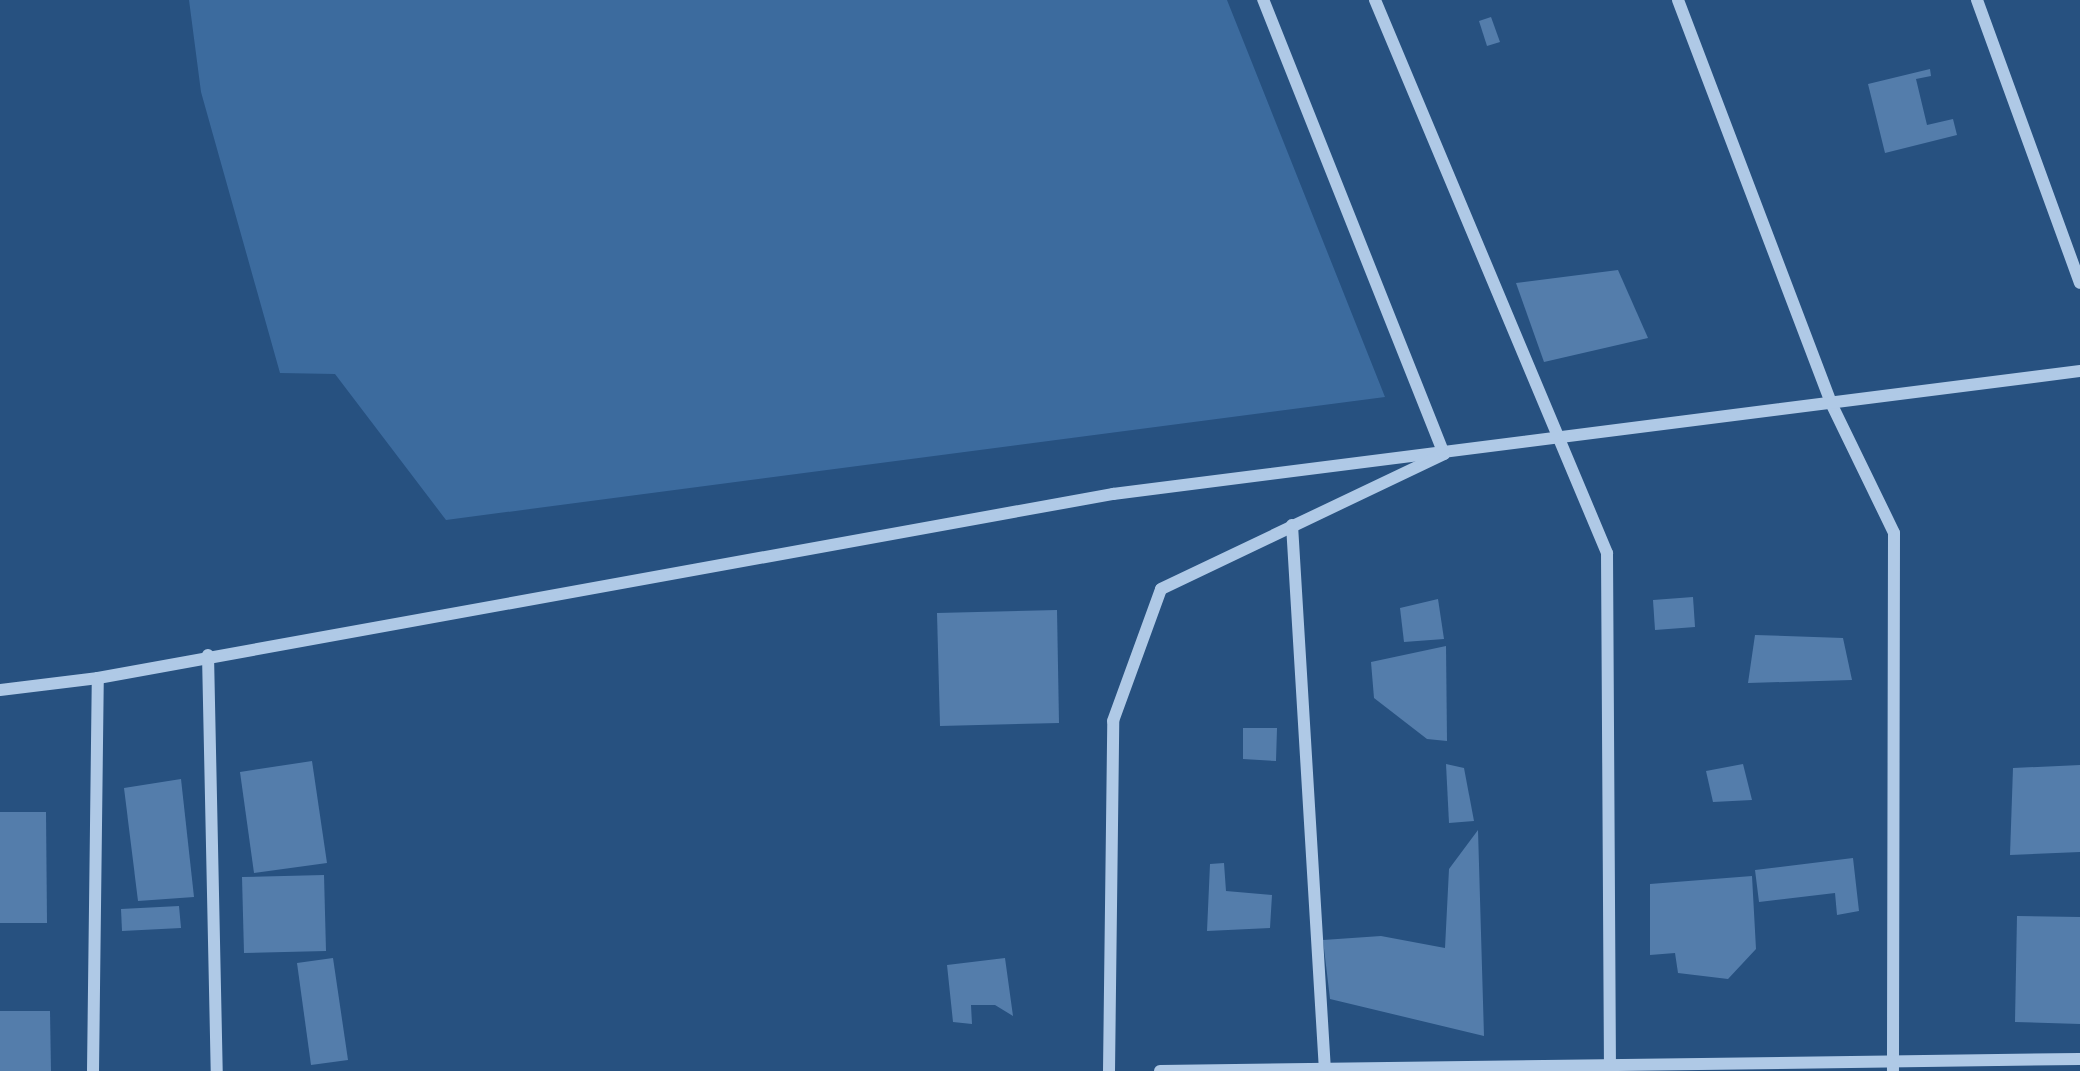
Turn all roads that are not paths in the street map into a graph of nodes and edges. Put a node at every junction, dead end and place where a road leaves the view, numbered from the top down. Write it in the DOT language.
graph roads {
  1 [pos="1263,0"];
  2 [pos="1375,0"];
  3 [pos="1678,0"];
  4 [pos="1977,0"];
  5 [pos="2080,283"];
  6 [pos="2080,371"];
  7 [pos="1831,403"];
  8 [pos="1556,441"];
  9 [pos="1444,454"];
  10 [pos="1292,525"];
  11 [pos="208,655"];
  12 [pos="98,678"];
  13 [pos="0,690"];
  14 [pos="2080,1059"];
  15 [pos="1893,1066"];
  16 [pos="1610,1068"];
  17 [pos="1325,1070"];
  18 [pos="93,1071"];
  19 [pos="218,1071"];
  20 [pos="1109,1071"];
  21 [pos="1160,1071"];
  1 -- 9 [label="street"];
  2 -- 8 [label="street"];
  3 -- 7 [label="street"];
  4 -- 5 [label="street"];
  6 -- 7 [label="street"];
  7 -- 8 [label="street"];
  7 -- 15 [label="street"];
  8 -- 9 [label="street"];
  8 -- 16 [label="street"];
  9 -- 10 [label="street"];
  9 -- 11 [label="street"];
  10 -- 17 [label="street"];
  10 -- 20 [label="street"];
  11 -- 12 [label="street"];
  11 -- 19 [label="street"];
  12 -- 13 [label="street"];
  12 -- 18 [label="street"];
  14 -- 15 [label="street"];
  15 -- 16 [label="street"];
  16 -- 17 [label="street"];
  17 -- 21 [label="street"];
}
